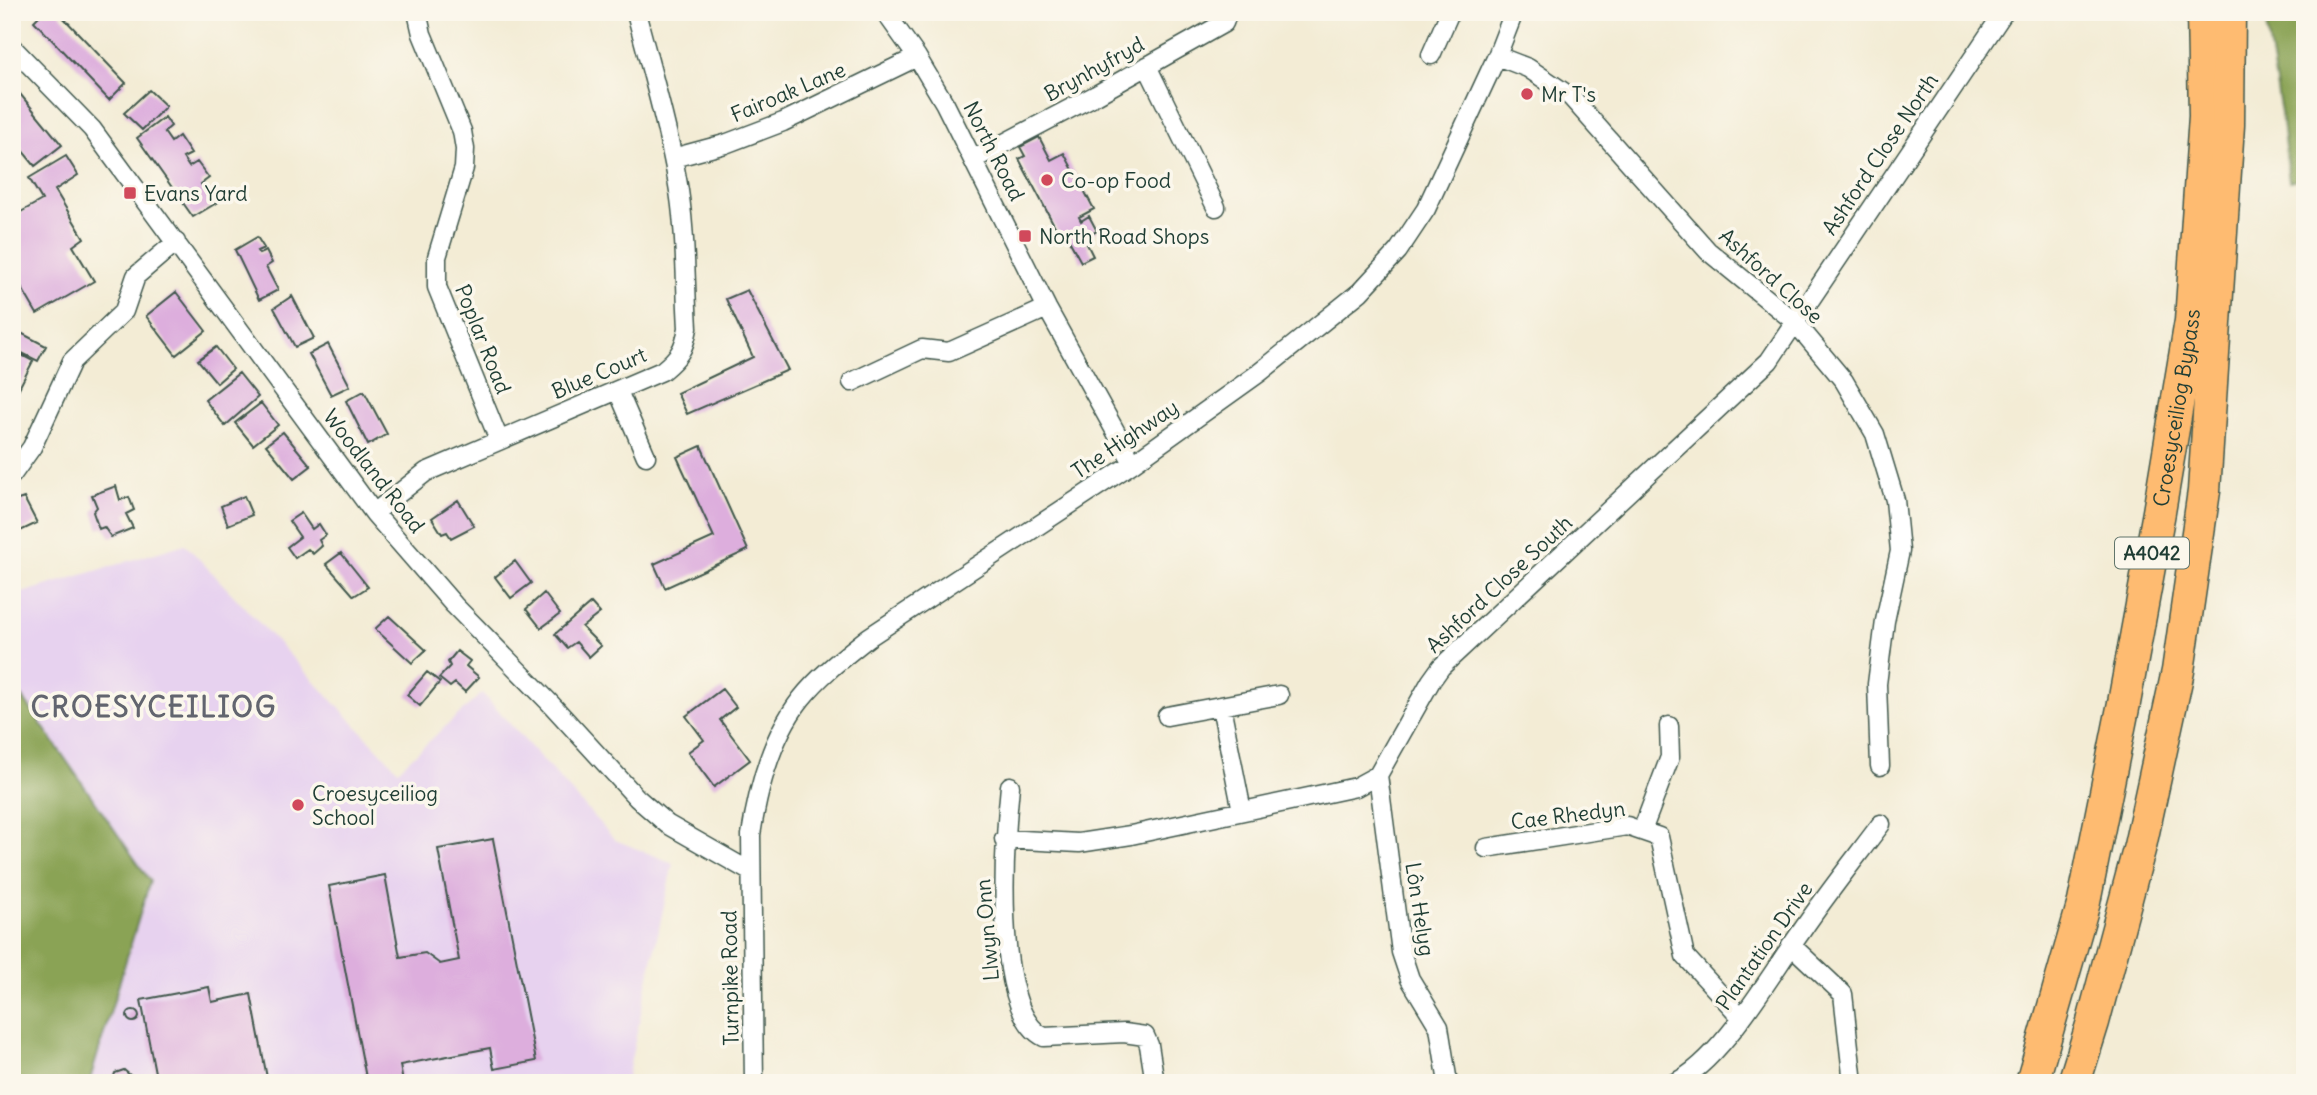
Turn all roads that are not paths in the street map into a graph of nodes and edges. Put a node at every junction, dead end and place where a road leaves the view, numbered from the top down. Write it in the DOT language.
graph roads {
  1 [pos="417,12"];
  2 [pos="636,12"];
  3 [pos="885,12"];
  4 [pos="1228,12"];
  5 [pos="1450,12"];
  6 [pos="1514,12"];
  7 [pos="2004,12"];
  8 [pos="2203,12"];
  9 [pos="2229,12"];
  10 [pos="12,47"];
  11 [pos="1432,55"];
  12 [pos="1497,56"];
  13 [pos="917,57"];
  14 [pos="1147,66"];
  15 [pos="673,158"];
  16 [pos="974,159"];
  17 [pos="1216,207"];
  18 [pos="176,242"];
  19 [pos="1047,308"];
  20 [pos="1794,321"];
  21 [pos="852,383"];
  22 [pos="618,391"];
  23 [pos="499,440"];
  24 [pos="646,456"];
  25 [pos="1133,463"];
  26 [pos="12,475"];
  27 [pos="374,513"];
  28 [pos="1279,695"];
  29 [pos="1221,706"];
  30 [pos="1167,716"];
  31 [pos="1669,726"];
  32 [pos="1880,766"];
  33 [pos="1378,775"];
  34 [pos="1010,786"];
  35 [pos="1242,811"];
  36 [pos="1881,824"];
  37 [pos="1642,831"];
  38 [pos="1004,839"];
  39 [pos="1486,848"];
  40 [pos="751,872"];
  41 [pos="1791,945"];
  42 [pos="1741,1017"];
  43 [pos="754,1083"];
  44 [pos="1154,1083"];
  45 [pos="1448,1083"];
  46 [pos="1674,1083"];
  47 [pos="1853,1083"];
  48 [pos="2032,1083"];
  49 [pos="2074,1083"];
  1 -- 23 [label="street, Poplar Road"];
  2 -- 15 [label="street, Blue Court"];
  3 -- 13 [label="street, North Road"];
  4 -- 14 [label="street, Brynhyfryd"];
  5 -- 11 [label="street"];
  6 -- 12 [label="street, The Highway"];
  7 -- 20 [label="street, Ashford Close North"];
  8 -- 48 [label="highway, Croesyceiliog Bypass / A4042"];
  9 -- 49 [label="highway, Croesyceiliog Bypass / A4042"];
  10 -- 18 [label="street, Woodland Road"];
  12 -- 20 [label="street, Ashford Close"];
  12 -- 25 [label="street, The Highway"];
  13 -- 15 [label="street, Fairoak Lane"];
  13 -- 16 [label="street, North Road"];
  14 -- 16 [label="street, Brynhyfryd"];
  14 -- 17 [label="street"];
  15 -- 22 [label="street, Blue Court"];
  16 -- 19 [label="street, North Road"];
  18 -- 26 [label="street"];
  18 -- 27 [label="street, Woodland Road"];
  19 -- 21 [label="street"];
  19 -- 25 [label="street, North Road"];
  20 -- 32 [label="street, Ashford Close"];
  20 -- 33 [label="street, Ashford Close South"];
  22 -- 23 [label="street, Blue Court"];
  22 -- 24 [label="street"];
  23 -- 27 [label="street, Blue Court"];
  25 -- 40 [label="street, The Highway"];
  27 -- 40 [label="street, Woodland Road"];
  28 -- 29 [label="street"];
  29 -- 30 [label="street"];
  29 -- 35 [label="street"];
  31 -- 37 [label="street"];
  33 -- 35 [label="street"];
  33 -- 45 [label="street, Lôn Helyg"];
  34 -- 38 [label="street, Llwyn Onn"];
  35 -- 38 [label="street"];
  36 -- 41 [label="street, Plantation Drive"];
  37 -- 39 [label="street, Cae Rhedyn"];
  37 -- 42 [label="street, Cae Rhedyn"];
  38 -- 44 [label="street, Llwyn Onn"];
  40 -- 43 [label="street, Turnpike Road"];
  41 -- 42 [label="street, Plantation Drive"];
  41 -- 47 [label="street"];
  42 -- 46 [label="street, Plantation Drive"];
}
